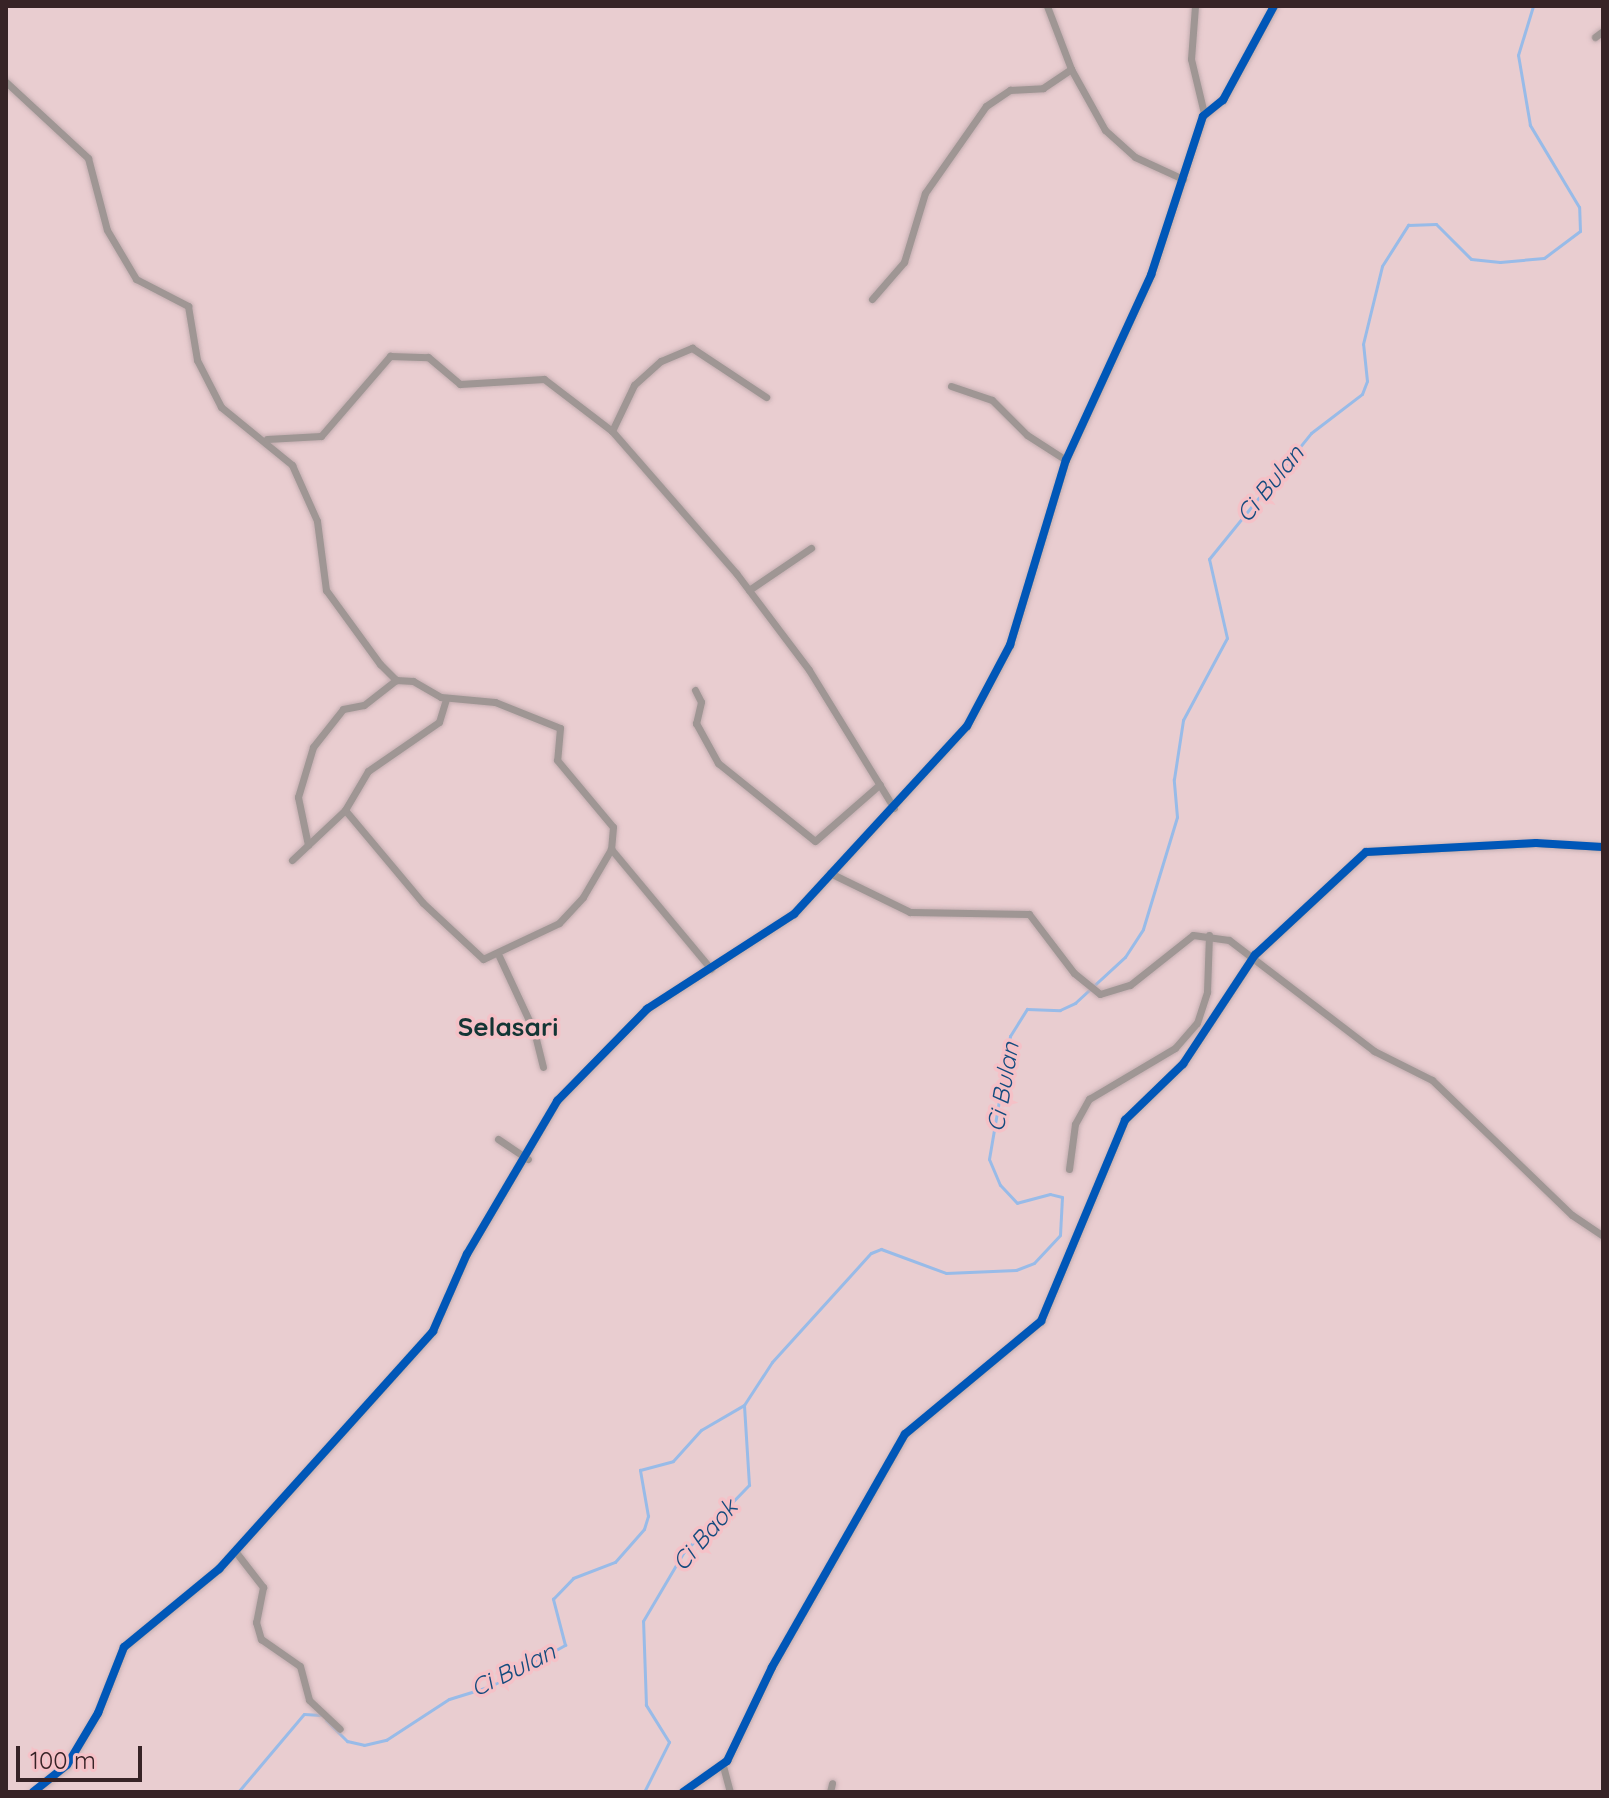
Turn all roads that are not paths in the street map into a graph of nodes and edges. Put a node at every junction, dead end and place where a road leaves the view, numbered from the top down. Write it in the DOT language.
graph roads {
  1 [pos="1047,6"];
  2 [pos="1195,6"];
  3 [pos="1274,6"];
  4 [pos="1603,31"];
  5 [pos="1595,37"];
  6 [pos="1071,69"];
  7 [pos="6,82"];
  8 [pos="1204,113"];
  9 [pos="1183,179"];
  10 [pos="872,299"];
  11 [pos="951,386"];
  12 [pos="766,397"];
  13 [pos="612,431"];
  14 [pos="267,439"];
  15 [pos="1066,460"];
  16 [pos="811,548"];
  17 [pos="749,590"];
  18 [pos="396,680"];
  19 [pos="695,690"];
  20 [pos="446,699"];
  21 [pos="880,784"];
  22 [pos="894,808"];
  23 [pos="345,810"];
  24 [pos="308,845"];
  25 [pos="1603,847"];
  26 [pos="611,849"];
  27 [pos="292,860"];
  28 [pos="830,873"];
  29 [pos="1209,935"];
  30 [pos="1255,955"];
  31 [pos="499,956"];
  32 [pos="711,969"];
  33 [pos="543,1067"];
  34 [pos="498,1139"];
  35 [pos="528,1159"];
  36 [pos="1069,1169"];
  37 [pos="1603,1236"];
  38 [pos="235,1551"];
  39 [pos="340,1729"];
  40 [pos="723,1766"];
  41 [pos="832,1783"];
  42 [pos="33,1792"];
  43 [pos="683,1792"];
  44 [pos="730,1792"];
  45 [pos="830,1792"];
  1 -- 6 [label="street"];
  2 -- 8 [label="street"];
  3 -- 8 [label="street"];
  4 -- 5 [label="street"];
  6 -- 9 [label="street"];
  6 -- 10 [label="street"];
  7 -- 14 [label="street"];
  8 -- 9 [label="street"];
  9 -- 15 [label="street"];
  11 -- 15 [label="street"];
  12 -- 13 [label="street"];
  13 -- 14 [label="street"];
  13 -- 17 [label="street"];
  14 -- 18 [label="street"];
  15 -- 22 [label="street"];
  16 -- 17 [label="street"];
  17 -- 21 [label="street"];
  18 -- 20 [label="street"];
  18 -- 24 [label="street"];
  19 -- 21 [label="street"];
  20 -- 23 [label="street"];
  20 -- 26 [label="street"];
  21 -- 22 [label="street"];
  22 -- 28 [label="street"];
  23 -- 24 [label="street"];
  23 -- 31 [label="street"];
  24 -- 27 [label="street"];
  25 -- 30 [label="street"];
  26 -- 31 [label="street"];
  26 -- 32 [label="street"];
  28 -- 29 [label="street"];
  28 -- 32 [label="street"];
  29 -- 30 [label="street"];
  29 -- 36 [label="street"];
  30 -- 37 [label="street"];
  30 -- 40 [label="street"];
  31 -- 33 [label="street"];
  32 -- 35 [label="street"];
  34 -- 35 [label="street"];
  35 -- 38 [label="street"];
  38 -- 39 [label="street"];
  38 -- 42 [label="street"];
  40 -- 43 [label="street"];
  40 -- 44 [label="street"];
  41 -- 45 [label="street"];
}
